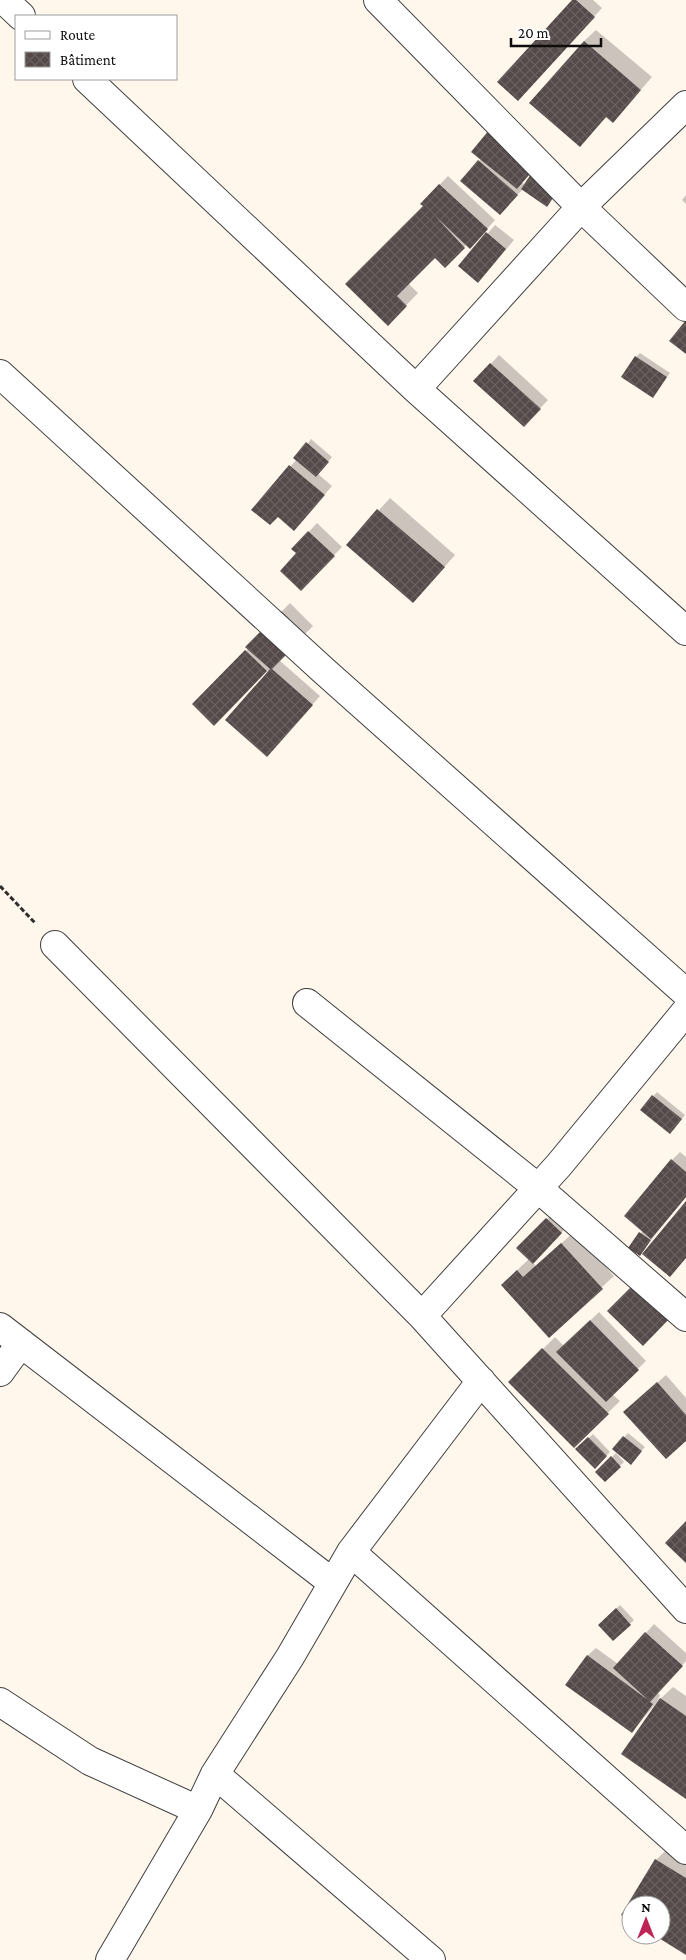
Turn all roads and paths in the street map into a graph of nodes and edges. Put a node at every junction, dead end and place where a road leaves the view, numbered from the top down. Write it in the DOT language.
graph roads {
  1 [pos="4,0"];
  2 [pos="378,0"];
  3 [pos="20,15"];
  4 [pos="88,80"];
  5 [pos="686,105"];
  6 [pos="581,206"];
  7 [pos="686,307"];
  8 [pos="0,374"];
  9 [pos="416,389"];
  10 [pos="686,631"];
  11 [pos="0,886"];
  12 [pos="55,945"];
  13 [pos="686,993"];
  14 [pos="307,1003"];
  15 [pos="686,1011"];
  16 [pos="538,1188"];
  17 [pos="422,1316"];
  18 [pos="686,1316"];
  19 [pos="10,1335"];
  20 [pos="0,1372"];
  21 [pos="481,1381"];
  22 [pos="351,1552"];
  23 [pos="333,1583"];
  24 [pos="686,1610"];
  25 [pos="0,1702"];
  26 [pos="215,1774"];
  27 [pos="198,1810"];
  28 [pos="686,1850"];
  29 [pos="110,1960"];
  30 [pos="431,1960"];
  1 -- 3 [label="street"];
  2 -- 6 [label="street"];
  4 -- 9 [label="street"];
  5 -- 6 [label="street"];
  6 -- 7 [label="street"];
  6 -- 9 [label="street"];
  8 -- 13 [label="street"];
  9 -- 10 [label="street"];
  11 -- 12 [label="path"];
  12 -- 17 [label="street"];
  14 -- 16 [label="street"];
  15 -- 16 [label="street"];
  16 -- 17 [label="street"];
  16 -- 18 [label="street"];
  17 -- 21 [label="street"];
  19 -- 20 [label="street"];
  19 -- 23 [label="street"];
  21 -- 22 [label="street"];
  21 -- 24 [label="street"];
  22 -- 23 [label="street"];
  22 -- 28 [label="street"];
  23 -- 26 [label="street"];
  25 -- 27 [label="street"];
  26 -- 27 [label="street"];
  26 -- 30 [label="street"];
  27 -- 29 [label="street"];
}
